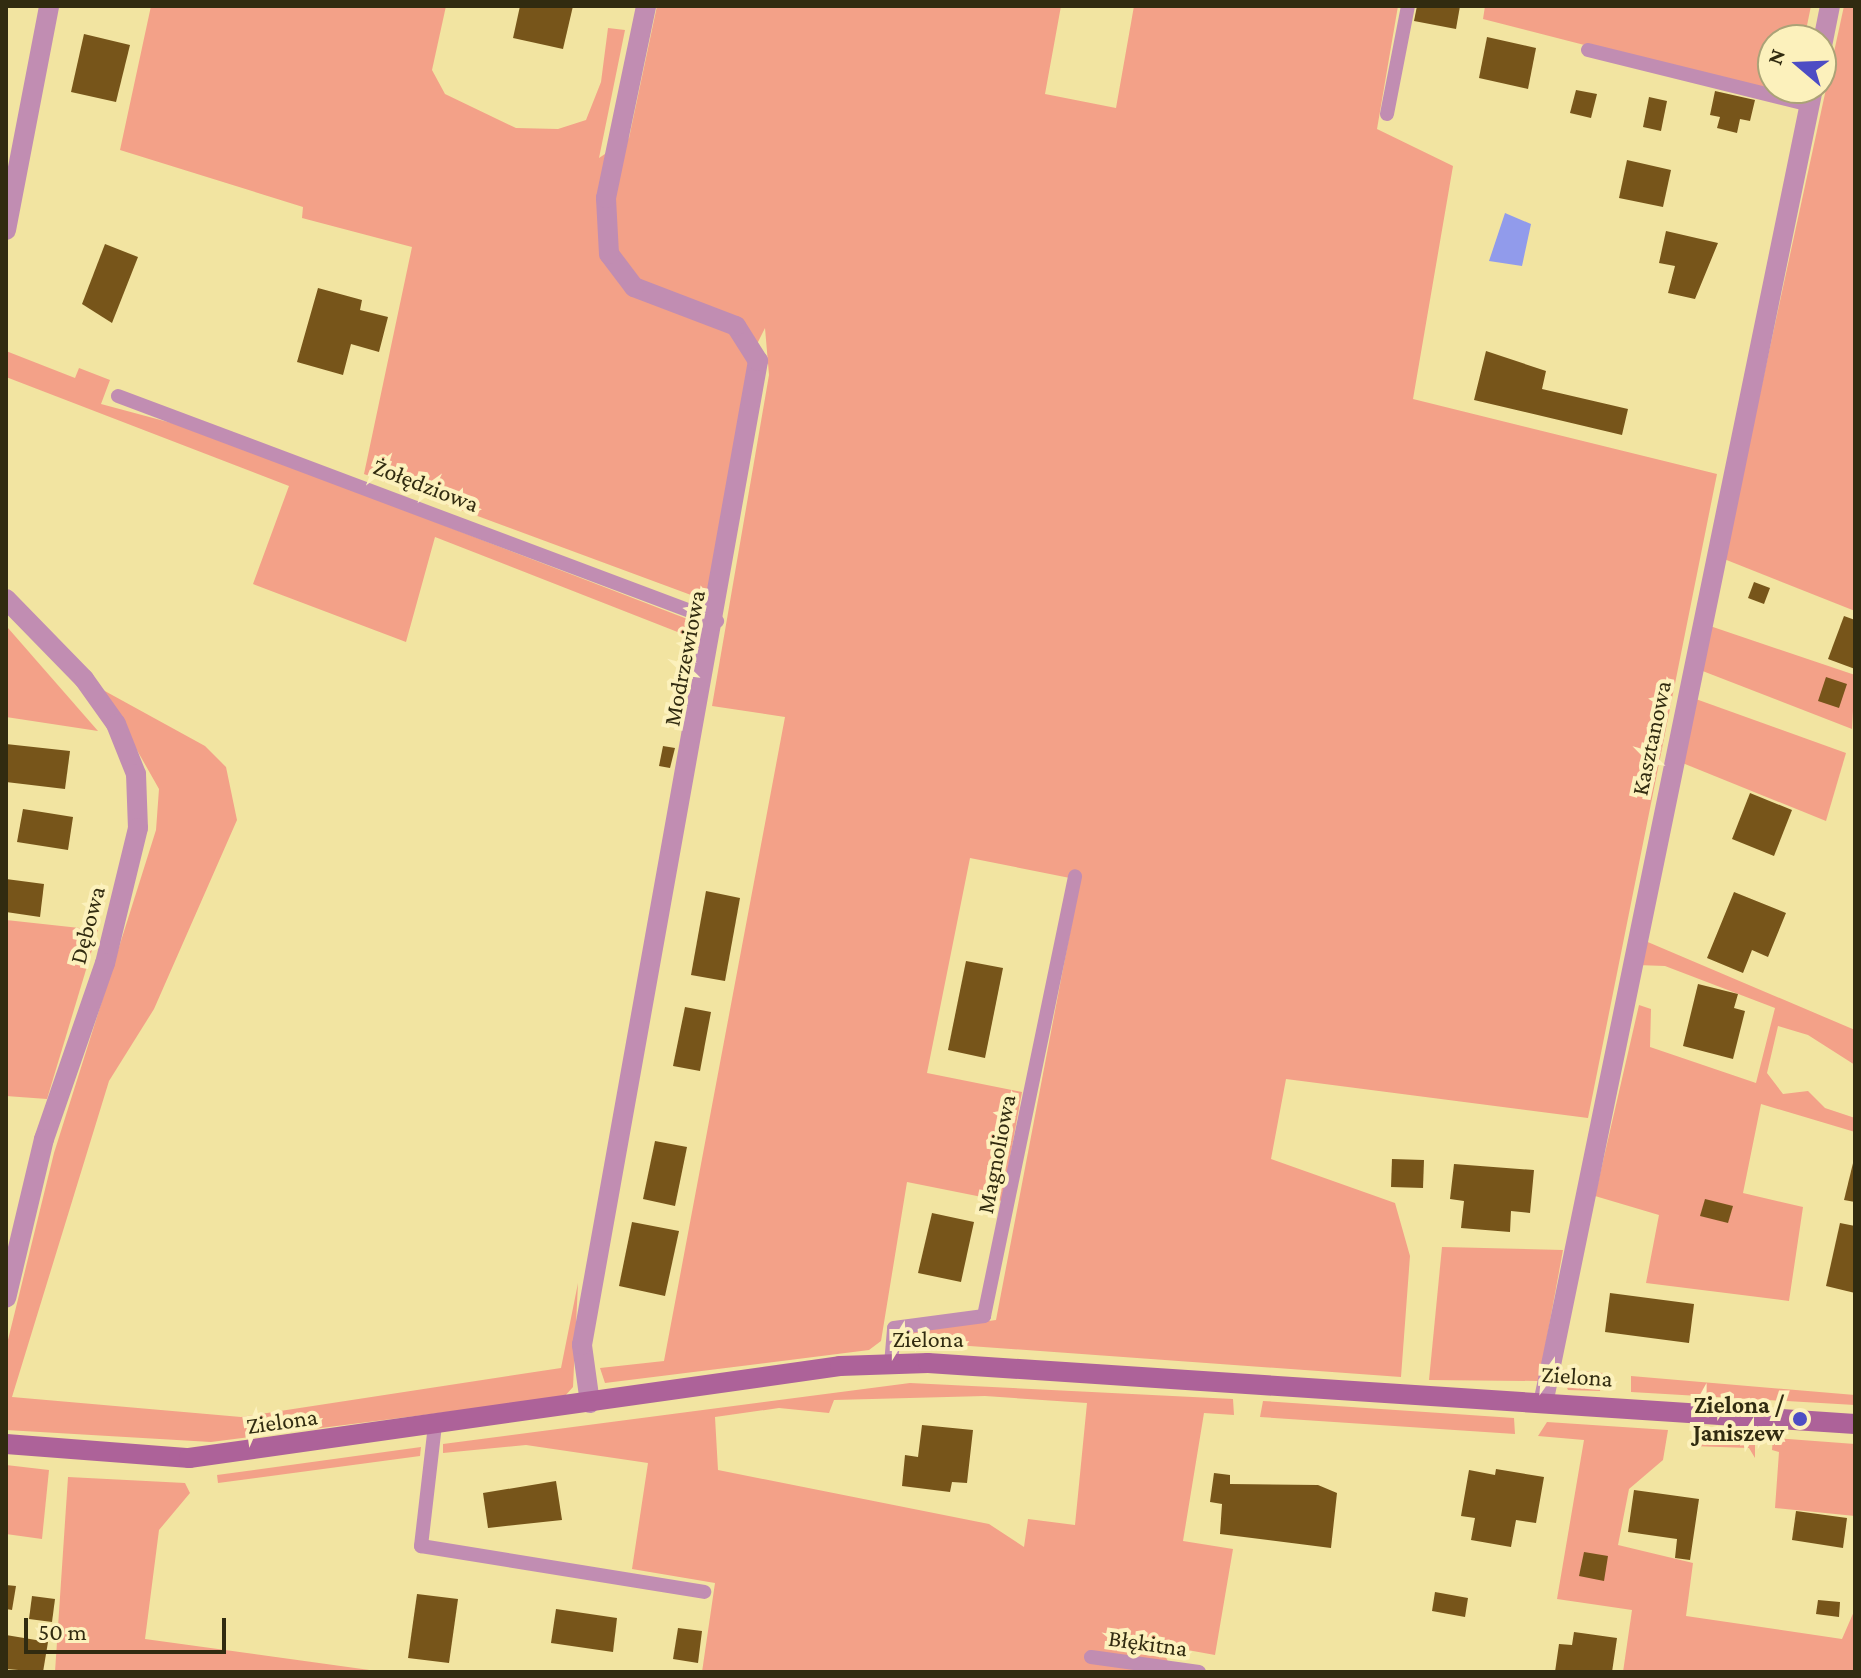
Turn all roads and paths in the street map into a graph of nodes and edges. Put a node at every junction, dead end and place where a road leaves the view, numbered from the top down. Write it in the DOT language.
graph roads {
  1 [pos="49,6"];
  2 [pos="646,6"];
  3 [pos="1408,6"];
  4 [pos="1588,50"];
  5 [pos="1757,85"];
  6 [pos="1811,104"];
  7 [pos="1387,114"];
  8 [pos="6,230"];
  9 [pos="118,396"];
  10 [pos="6,599"];
  11 [pos="717,621"];
  12 [pos="1075,876"];
  13 [pos="6,1298"];
  14 [pos="891,1364"];
  15 [pos="1544,1399"];
  16 [pos="590,1403"];
  17 [pos="1855,1424"];
  18 [pos="435,1425"];
  19 [pos="6,1444"];
  20 [pos="704,1592"];
  21 [pos="1091,1657"];
  22 [pos="1199,1672"];
  1 -- 8 [label="street"];
  2 -- 11 [label="street, Modrzewiowa"];
  3 -- 7 [label="lane"];
  4 -- 5 [label="lane"];
  6 -- 15 [label="street, Kasztanowa"];
  9 -- 11 [label="lane, Żołędziowa"];
  10 -- 13 [label="street, Dębowa"];
  11 -- 16 [label="street, Modrzewiowa"];
  12 -- 14 [label="lane, Magnoliowa"];
  14 -- 15 [label="street, Zielona"];
  14 -- 16 [label="street, Zielona"];
  15 -- 17 [label="street, Zielona"];
  16 -- 18 [label="street, Zielona"];
  18 -- 19 [label="street, Zielona"];
  18 -- 20 [label="lane"];
  21 -- 22 [label="lane, Błękitna"];
}
